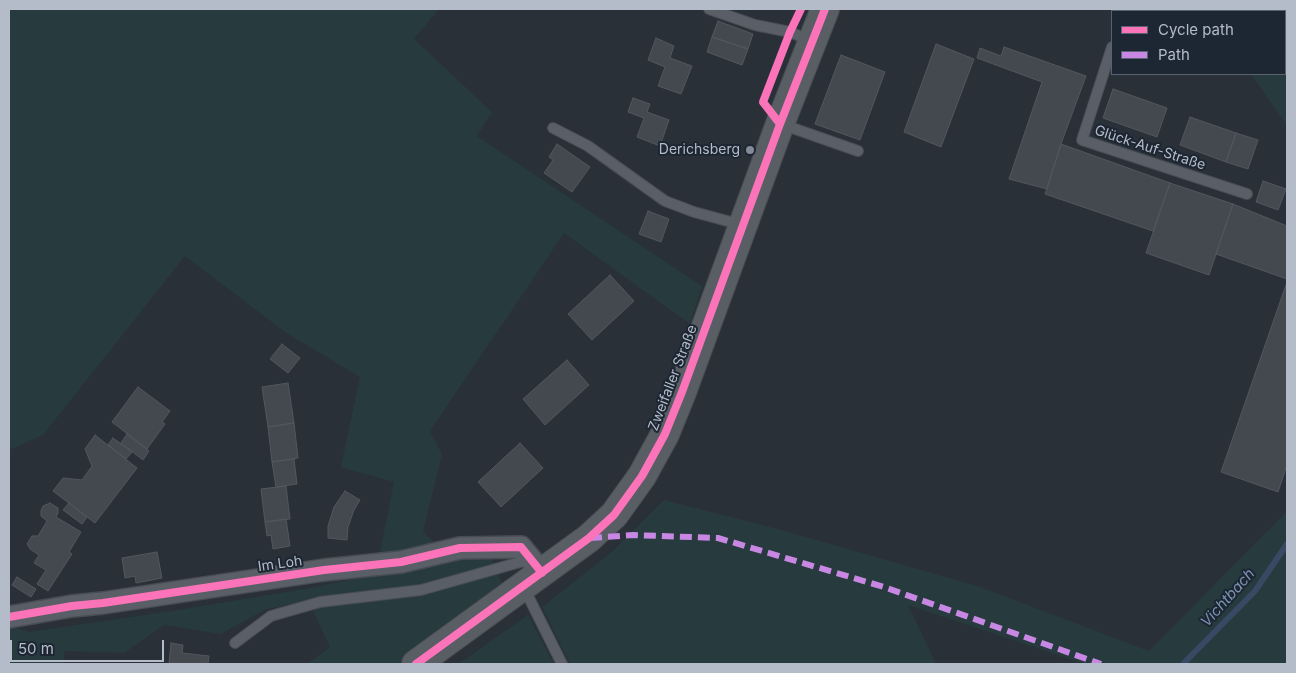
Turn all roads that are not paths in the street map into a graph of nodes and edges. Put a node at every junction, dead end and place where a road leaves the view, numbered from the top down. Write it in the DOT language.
graph roads {
  1 [pos="709,9"];
  2 [pos="825,9"];
  3 [pos="812,41"];
  4 [pos="1111,50"];
  5 [pos="780,124"];
  6 [pos="553,128"];
  7 [pos="858,151"];
  8 [pos="1247,194"];
  9 [pos="743,225"];
  10 [pos="532,573"];
  11 [pos="9,617"];
  12 [pos="235,642"];
  13 [pos="416,664"];
  14 [pos="562,664"];
  1 -- 3 [label="lane"];
  2 -- 3 [label="main road, Zweifaller Straße"];
  3 -- 5 [label="main road, Zweifaller Straße"];
  4 -- 8 [label="lane, Glück-Auf-Straße"];
  5 -- 7 [label="lane"];
  5 -- 9 [label="main road, Zweifaller Straße"];
  6 -- 9 [label="lane"];
  9 -- 10 [label="main road, Zweifaller Straße"];
  10 -- 11 [label="street, Im Loh"];
  10 -- 12 [label="lane"];
  10 -- 13 [label="main road, Zweifaller Straße"];
  10 -- 14 [label="lane"];
}
